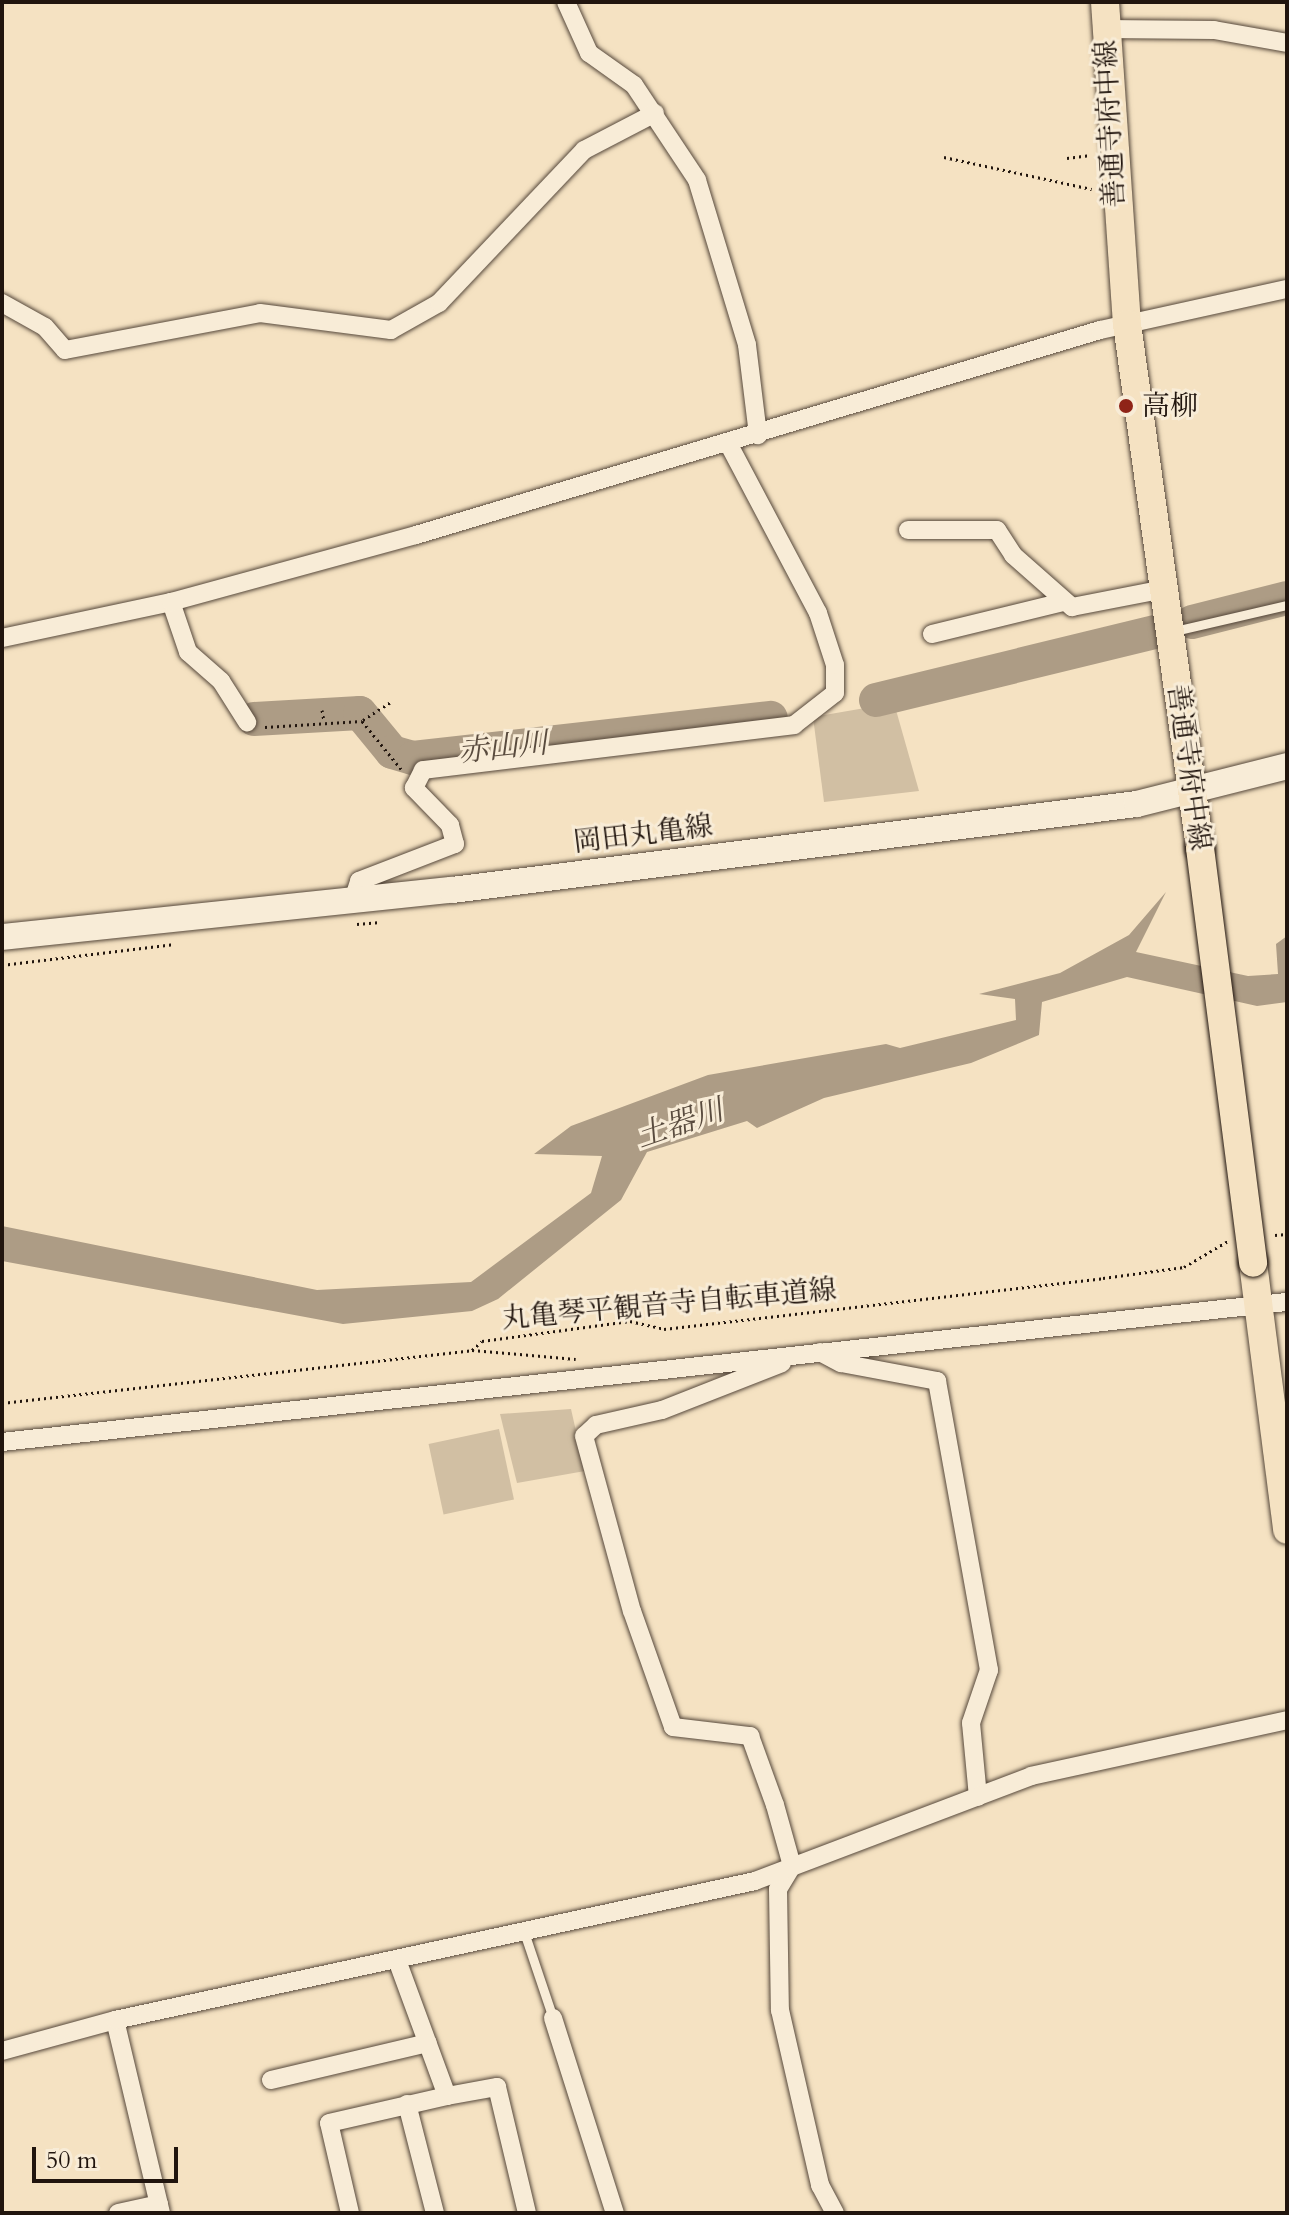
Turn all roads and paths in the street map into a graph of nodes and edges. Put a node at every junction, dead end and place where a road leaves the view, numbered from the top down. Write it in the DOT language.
graph roads {
  1 [pos="566,2"];
  2 [pos="1105,16"];
  3 [pos="1287,43"];
  4 [pos="655,113"];
  5 [pos="1110,153"];
  6 [pos="944,157"];
  7 [pos="1067,158"];
  8 [pos="1113,195"];
  9 [pos="1287,289"];
  10 [pos="2,303"];
  11 [pos="1127,324"];
  12 [pos="758,435"];
  13 [pos="728,443"];
  14 [pos="908,530"];
  15 [pos="1165,589"];
  16 [pos="171,602"];
  17 [pos="1063,602"];
  18 [pos="1287,605"];
  19 [pos="1170,631"];
  20 [pos="932,634"];
  21 [pos="2,638"];
  22 [pos="392,701"];
  23 [pos="322,710"];
  24 [pos="324,721"];
  25 [pos="362,721"];
  26 [pos="247,722"];
  27 [pos="1287,766"];
  28 [pos="416,777"];
  29 [pos="1191,790"];
  30 [pos="353,900"];
  31 [pos="2,937"];
  32 [pos="1287,1234"];
  33 [pos="1269,1235"];
  34 [pos="1247,1251"];
  35 [pos="1287,1302"];
  36 [pos="1257,1306"];
  37 [pos="472,1350"];
  38 [pos="812,1353"];
  39 [pos="587,1360"];
  40 [pos="2,1403"];
  41 [pos="2,1442"];
  42 [pos="1287,1530"];
  43 [pos="1287,1720"];
  44 [pos="978,1797"];
  45 [pos="792,1866"];
  46 [pos="524,1932"];
  47 [pos="397,1960"];
  48 [pos="553,2018"];
  49 [pos="115,2020"];
  50 [pos="428,2043"];
  51 [pos="2,2051"];
  52 [pos="271,2080"];
  53 [pos="447,2096"];
  54 [pos="407,2104"];
  55 [pos="160,2208"];
  56 [pos="118,2213"];
  57 [pos="350,2213"];
  58 [pos="435,2213"];
  59 [pos="527,2213"];
  60 [pos="615,2213"];
  61 [pos="835,2213"];
  1 -- 4 [label="street"];
  2 -- 3 [label="street"];
  2 -- 5 [label="main road, 善通寺府中線"];
  4 -- 10 [label="street"];
  4 -- 12 [label="street"];
  5 -- 7 [label="path"];
  5 -- 8 [label="main road, 善通寺府中線"];
  6 -- 8 [label="path"];
  8 -- 11 [label="main road, 善通寺府中線"];
  9 -- 11 [label="street"];
  11 -- 12 [label="street"];
  11 -- 15 [label="main road, 善通寺府中線"];
  12 -- 13 [label="street"];
  13 -- 16 [label="street"];
  13 -- 28 [label="street"];
  14 -- 17 [label="street"];
  15 -- 17 [label="street"];
  15 -- 19 [label="main road, 善通寺府中線"];
  16 -- 21 [label="street"];
  16 -- 26 [label="street"];
  17 -- 20 [label="street"];
  18 -- 19 [label="lane"];
  19 -- 29 [label="main road, 善通寺府中線"];
  22 -- 25 [label="path"];
  23 -- 24 [label="path"];
  24 -- 25 [label="path"];
  24 -- 26 [label="path"];
  25 -- 28 [label="path"];
  27 -- 29 [label="main road, 岡田丸亀線"];
  28 -- 30 [label="street"];
  29 -- 30 [label="main road, 岡田丸亀線"];
  29 -- 34 [label="main road, 善通寺府中線, bridge"];
  30 -- 31 [label="main road, 岡田丸亀線"];
  32 -- 33 [label="path"];
  34 -- 36 [label="main road, 善通寺府中線"];
  34 -- 37 [label="path, 丸亀琴平観音寺自転車道線"];
  35 -- 36 [label="street"];
  36 -- 38 [label="street"];
  36 -- 42 [label="main road, 善通寺府中線"];
  37 -- 39 [label="path"];
  37 -- 40 [label="path, 丸亀琴平観音寺自転車道線"];
  38 -- 41 [label="street"];
  38 -- 44 [label="street"];
  38 -- 45 [label="street"];
  43 -- 44 [label="street"];
  44 -- 45 [label="street"];
  45 -- 46 [label="street"];
  45 -- 61 [label="street"];
  46 -- 47 [label="street"];
  46 -- 48 [label="lane"];
  47 -- 49 [label="street"];
  47 -- 50 [label="street"];
  48 -- 60 [label="street"];
  49 -- 51 [label="street"];
  49 -- 55 [label="street"];
  50 -- 52 [label="street"];
  50 -- 53 [label="street"];
  53 -- 54 [label="street"];
  53 -- 59 [label="street"];
  54 -- 57 [label="street"];
  54 -- 58 [label="street"];
  55 -- 56 [label="street"];
}
